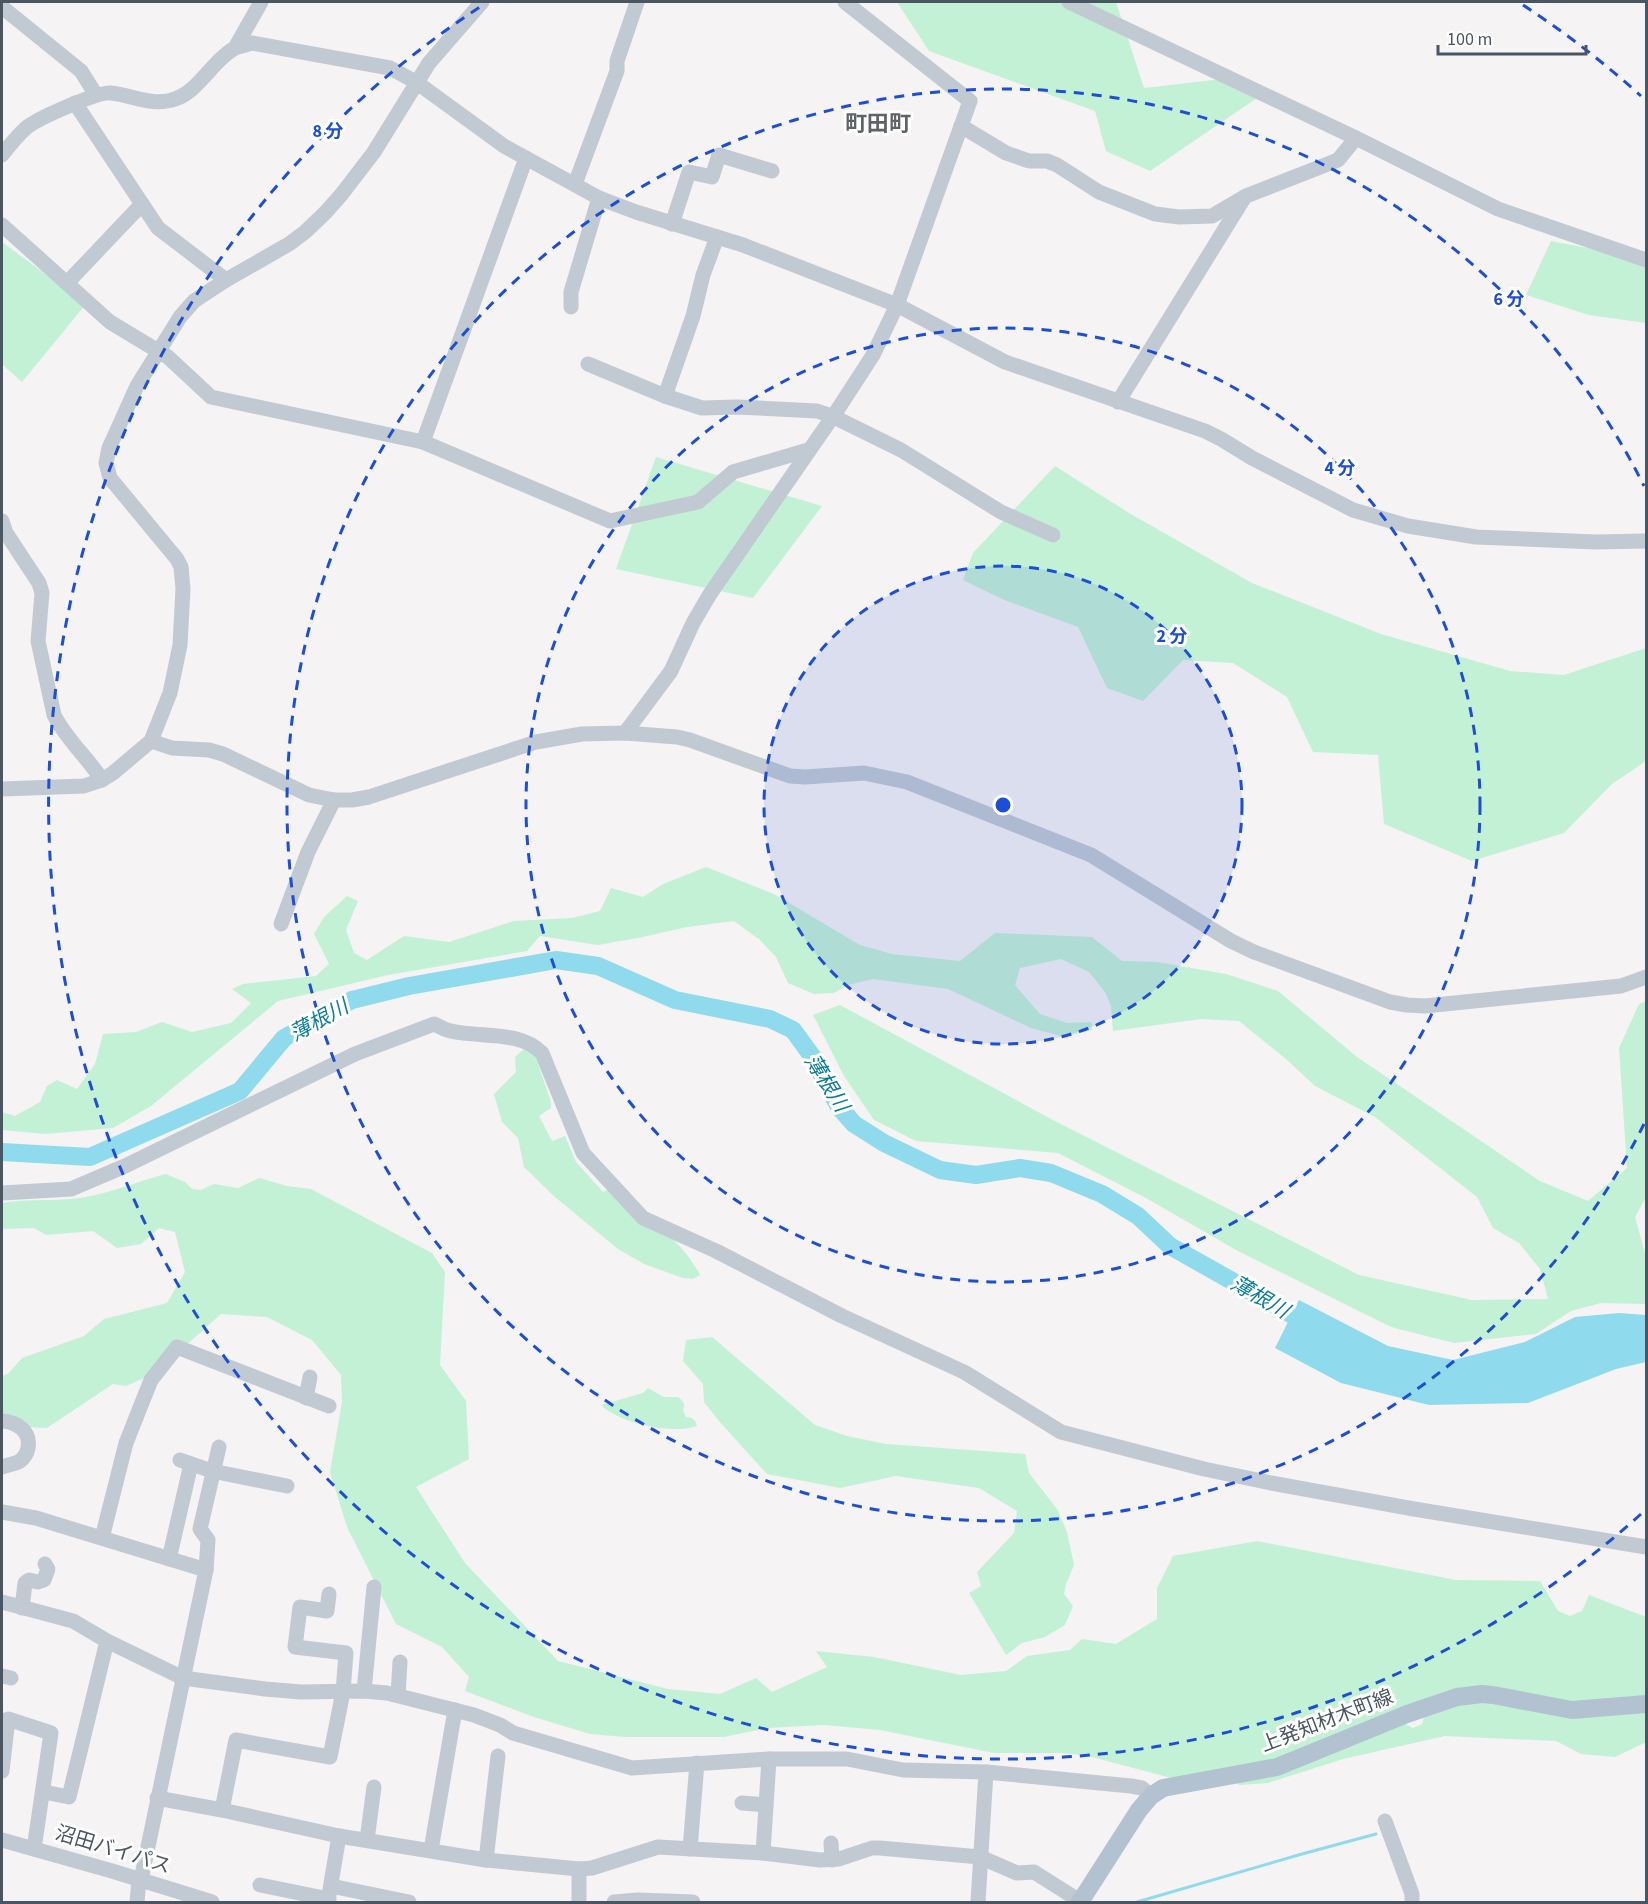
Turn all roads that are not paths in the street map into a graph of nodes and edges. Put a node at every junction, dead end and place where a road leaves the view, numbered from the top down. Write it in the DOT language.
graph roads {
  1 [pos="261,2"];
  2 [pos="482,2"];
  3 [pos="637,2"];
  4 [pos="845,2"];
  5 [pos="1069,2"];
  6 [pos="2,7"];
  7 [pos="235,48"];
  8 [pos="416,82"];
  9 [pos="96,95"];
  10 [pos="75,104"];
  11 [pos="961,126"];
  12 [pos="1356,138"];
  13 [pos="2,155"];
  14 [pos="526,158"];
  15 [pos="772,171"];
  16 [pos="575,184"];
  17 [pos="1246,196"];
  18 [pos="599,198"];
  19 [pos="142,204"];
  20 [pos="672,224"];
  21 [pos="2,225"];
  22 [pos="717,237"];
  23 [pos="1647,260"];
  24 [pos="226,280"];
  25 [pos="68,283"];
  26 [pos="897,305"];
  27 [pos="571,307"];
  28 [pos="158,353"];
  29 [pos="588,364"];
  30 [pos="665,396"];
  31 [pos="1118,402"];
  32 [pos="832,416"];
  33 [pos="423,442"];
  34 [pos="808,450"];
  35 [pos="2,521"];
  36 [pos="1053,535"];
  37 [pos="1647,541"];
  38 [pos="625,733"];
  39 [pos="151,741"];
  40 [pos="102,780"];
  41 [pos="2,789"];
  42 [pos="334,800"];
  43 [pos="281,924"];
  44 [pos="1647,977"];
  45 [pos="2,1193"];
  46 [pos="310,1377"];
  47 [pos="306,1398"];
  48 [pos="329,1406"];
  49 [pos="2,1421"];
  50 [pos="219,1447"];
  51 [pos="2,1467"];
  52 [pos="212,1471"];
  53 [pos="287,1486"];
  54 [pos="2,1512"];
  55 [pos="102,1538"];
  56 [pos="1647,1547"];
  57 [pos="169,1559"];
  58 [pos="45,1564"];
  59 [pos="206,1570"];
  60 [pos="374,1587"];
  61 [pos="329,1594"];
  62 [pos="2,1602"];
  63 [pos="22,1608"];
  64 [pos="107,1641"];
  65 [pos="400,1662"];
  66 [pos="183,1678"];
  67 [pos="364,1691"];
  68 [pos="343,1692"];
  69 [pos="398,1695"];
  70 [pos="1647,1704"];
  71 [pos="455,1710"];
  72 [pos="498,1756"];
  73 [pos="769,1759"];
  74 [pos="697,1763"];
  75 [pos="2,1771"];
  76 [pos="986,1772"];
  77 [pos="374,1787"];
  78 [pos="44,1792"];
  79 [pos="1151,1796"];
  80 [pos="157,1798"];
  81 [pos="742,1803"];
  82 [pos="766,1805"];
  83 [pos="222,1810"];
  84 [pos="1385,1821"];
  85 [pos="339,1836"];
  86 [pos="2,1840"];
  87 [pos="367,1840"];
  88 [pos="831,1843"];
  89 [pos="34,1849"];
  90 [pos="690,1849"];
  91 [pos="431,1850"];
  92 [pos="763,1853"];
  93 [pos="980,1857"];
  94 [pos="486,1860"];
  95 [pos="832,1860"];
  96 [pos="579,1869"];
  97 [pos="140,1880"];
  98 [pos="260,1885"];
  99 [pos="329,1896"];
  100 [pos="137,1902"];
  101 [pos="212,1902"];
  102 [pos="409,1902"];
  103 [pos="579,1902"];
  104 [pos="614,1902"];
  105 [pos="693,1902"];
  106 [pos="978,1902"];
  107 [pos="1080,1902"];
  108 [pos="1412,1902"];
  1 -- 7 [label="street"];
  2 -- 8 [label="street"];
  3 -- 16 [label="street"];
  4 -- 11 [label="street"];
  5 -- 12 [label="street"];
  6 -- 9 [label="street"];
  7 -- 8 [label="street"];
  7 -- 9 [label="street"];
  8 -- 14 [label="street"];
  8 -- 24 [label="street"];
  9 -- 10 [label="street"];
  10 -- 13 [label="street"];
  10 -- 19 [label="street"];
  11 -- 17 [label="street"];
  11 -- 26 [label="street"];
  12 -- 17 [label="street"];
  12 -- 23 [label="street"];
  14 -- 16 [label="street"];
  14 -- 33 [label="street"];
  15 -- 20 [label="street"];
  16 -- 18 [label="street"];
  17 -- 31 [label="street"];
  18 -- 20 [label="street"];
  18 -- 27 [label="street"];
  19 -- 24 [label="street"];
  19 -- 25 [label="street"];
  20 -- 22 [label="street"];
  21 -- 25 [label="street"];
  22 -- 26 [label="street"];
  22 -- 30 [label="street"];
  24 -- 28 [label="street"];
  25 -- 28 [label="street"];
  26 -- 31 [label="street"];
  26 -- 32 [label="street"];
  28 -- 33 [label="street"];
  28 -- 39 [label="street"];
  29 -- 30 [label="street"];
  30 -- 32 [label="street"];
  31 -- 37 [label="street"];
  32 -- 34 [label="street"];
  32 -- 36 [label="street"];
  33 -- 34 [label="street"];
  34 -- 38 [label="street"];
  35 -- 40 [label="street"];
  38 -- 42 [label="street"];
  38 -- 44 [label="street"];
  39 -- 40 [label="street"];
  39 -- 42 [label="street"];
  40 -- 41 [label="street"];
  42 -- 43 [label="street"];
  45 -- 56 [label="street"];
  46 -- 47 [label="street"];
  47 -- 48 [label="street"];
  47 -- 55 [label="street"];
  49 -- 51 [label="street"];
  50 -- 52 [label="street"];
  52 -- 53 [label="street"];
  52 -- 57 [label="street"];
  52 -- 59 [label="street"];
  54 -- 55 [label="street"];
  55 -- 57 [label="street"];
  57 -- 59 [label="street"];
  58 -- 63 [label="street"];
  59 -- 66 [label="street"];
  60 -- 67 [label="street"];
  61 -- 68 [label="street"];
  62 -- 63 [label="street"];
  63 -- 64 [label="street"];
  64 -- 66 [label="street"];
  64 -- 78 [label="street"];
  65 -- 69 [label="street"];
  66 -- 68 [label="street"];
  66 -- 80 [label="street"];
  67 -- 68 [label="street"];
  67 -- 69 [label="street"];
  68 -- 83 [label="street"];
  69 -- 71 [label="street"];
  70 -- 79 [label="main road, 上発知材木町線"];
  71 -- 74 [label="street"];
  71 -- 91 [label="street"];
  72 -- 94 [label="street"];
  73 -- 74 [label="street"];
  73 -- 76 [label="street"];
  73 -- 82 [label="street"];
  74 -- 90 [label="street"];
  75 -- 78 [label="street"];
  76 -- 79 [label="street"];
  76 -- 93 [label="street"];
  77 -- 87 [label="street"];
  78 -- 89 [label="street"];
  79 -- 107 [label="main road"];
  80 -- 83 [label="street"];
  80 -- 97 [label="street"];
  81 -- 82 [label="street"];
  82 -- 92 [label="street"];
  83 -- 85 [label="street"];
  84 -- 108 [label="street"];
  85 -- 87 [label="street"];
  85 -- 99 [label="street"];
  86 -- 89 [label="street, 沼田バイパス"];
  87 -- 91 [label="street"];
  88 -- 95 [label="street"];
  89 -- 97 [label="street, 沼田バイパス"];
  90 -- 92 [label="street"];
  90 -- 96 [label="street"];
  91 -- 94 [label="street"];
  92 -- 95 [label="street"];
  93 -- 95 [label="street"];
  93 -- 106 [label="street"];
  93 -- 107 [label="street"];
  94 -- 96 [label="street"];
  96 -- 103 [label="street"];
  97 -- 100 [label="street"];
  97 -- 101 [label="street, 沼田バイパス"];
  98 -- 99 [label="street"];
  99 -- 102 [label="street"];
  104 -- 105 [label="street"];
}
